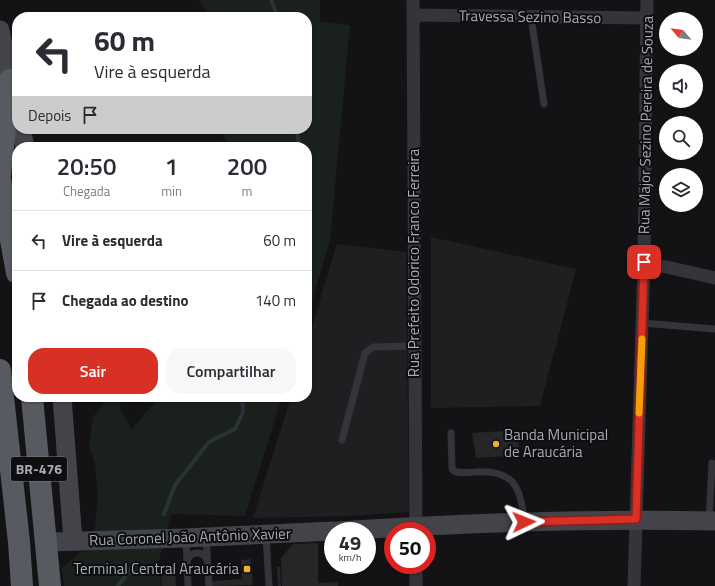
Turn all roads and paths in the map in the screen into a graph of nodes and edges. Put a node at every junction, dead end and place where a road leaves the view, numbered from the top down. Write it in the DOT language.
graph roads {
  1 [pos="413,0"];
  2 [pos="647,0"];
  3 [pos="414,15"];
  4 [pos="531,17"];
  5 [pos="647,18"];
  6 [pos="0,30"];
  7 [pos="10,80"];
  8 [pos="12,89"];
  9 [pos="544,104"];
  10 [pos="0,176"];
  11 [pos="0,180"];
  12 [pos="12,246"];
  13 [pos="644,262"];
  14 [pos="715,278"];
  15 [pos="642,323"];
  16 [pos="715,329"];
  17 [pos="415,346"];
  18 [pos="0,370"];
  19 [pos="33,402"];
  20 [pos="62,402"];
  21 [pos="452,433"];
  22 [pos="342,440"];
  23 [pos="712,463"];
  24 [pos="636,519"];
  25 [pos="712,521"];
  26 [pos="416,522"];
  27 [pos="524,522"];
  28 [pos="436,528"];
  29 [pos="324,532"];
  30 [pos="266,535"];
  31 [pos="206,537"];
  32 [pos="186,538"];
  33 [pos="73,541"];
  34 [pos="19,542"];
  35 [pos="47,542"];
  36 [pos="207,562"];
  37 [pos="187,563"];
  38 [pos="416,574"];
  39 [pos="22,586"];
  40 [pos="50,586"];
  41 [pos="188,586"];
  42 [pos="209,586"];
  43 [pos="269,586"];
  44 [pos="416,586"];
  45 [pos="634,586"];
  1 -- 3 [label="street, Rua Prefeito Odorico Franco Ferreira"];
  2 -- 5 [label="street, Rua Major Sezino Pereira de Souza"];
  3 -- 4 [label="street, Travessa Sezino Basso"];
  3 -- 17 [label="street, Rua Prefeito Odorico Franco Ferreira"];
  4 -- 5 [label="street, Travessa Sezino Basso"];
  4 -- 9 [label="lane"];
  5 -- 13 [label="street, Rua Major Sezino Pereira de Souza"];
  6 -- 7 [label="main road"];
  7 -- 8 [label="main road"];
  7 -- 10 [label="highway"];
  11 -- 12 [label="highway"];
  13 -- 14 [label="street"];
  13 -- 15 [label="street, Rua Major Sezino Pereira de Souza"];
  15 -- 16 [label="lane"];
  15 -- 24 [label="street, Rua Major Sezino Pereira de Souza"];
  17 -- 22 [label="lane"];
  17 -- 26 [label="street, Rua Prefeito Odorico Franco Ferreira"];
  18 -- 34 [label="highway, BR-476"];
  19 -- 35 [label="highway, BR-476"];
  20 -- 33 [label="main road"];
  21 -- 27 [label="lane"];
  23 -- 25 [label="lane"];
  24 -- 25 [label="main road"];
  24 -- 27 [label="main road"];
  24 -- 45 [label="street, Rua Major Sezino Pereira de Souza"];
  27 -- 28 [label="main road"];
  29 -- 30 [label="main road, Rua Coronel João Antônio Xavier"];
  30 -- 31 [label="main road, Rua Coronel João Antônio Xavier"];
  30 -- 43 [label="lane"];
  31 -- 32 [label="main road, Rua Coronel João Antônio Xavier"];
  31 -- 36 [label="lane"];
  32 -- 33 [label="main road, Rua Coronel João Antônio Xavier"];
  32 -- 37 [label="lane"];
  33 -- 35 [label="main road, Rua Coronel João Antônio Xavier"];
  34 -- 35 [label="highway"];
  34 -- 39 [label="highway, BR-476"];
  35 -- 40 [label="highway, BR-476"];
  36 -- 37 [label="lane"];
  36 -- 42 [label="lane"];
  37 -- 41 [label="lane"];
  38 -- 44 [label="street"];
}
